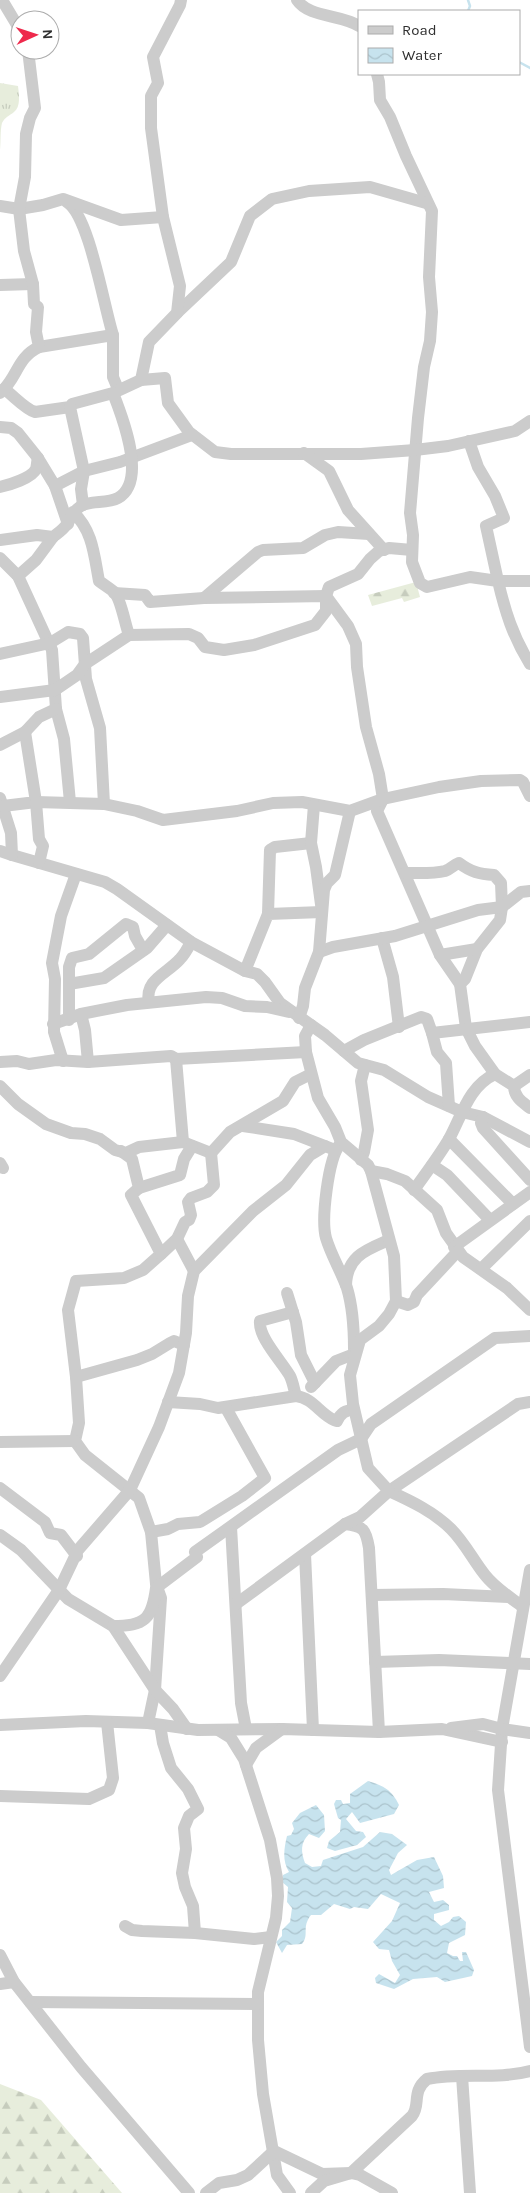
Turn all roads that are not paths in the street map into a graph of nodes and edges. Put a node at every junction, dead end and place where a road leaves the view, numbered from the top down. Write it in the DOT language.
graph roads {
  1 [pos="2,0"];
  2 [pos="181,0"];
  3 [pos="296,0"];
  4 [pos="10,13"];
  5 [pos="358,25"];
  6 [pos="29,60"];
  7 [pos="376,75"];
  8 [pos="63,199"];
  9 [pos="426,203"];
  10 [pos="0,206"];
  11 [pos="19,209"];
  12 [pos="163,216"];
  13 [pos="33,284"];
  14 [pos="0,285"];
  15 [pos="178,313"];
  16 [pos="113,335"];
  17 [pos="39,347"];
  18 [pos="141,380"];
  19 [pos="1,391"];
  20 [pos="115,391"];
  21 [pos="70,407"];
  22 [pos="530,421"];
  23 [pos="0,427"];
  24 [pos="192,435"];
  25 [pos="469,441"];
  26 [pos="415,450"];
  27 [pos="304,453"];
  28 [pos="131,457"];
  29 [pos="38,458"];
  30 [pos="84,471"];
  31 [pos="54,486"];
  32 [pos="0,487"];
  33 [pos="78,508"];
  34 [pos="68,524"];
  35 [pos="370,534"];
  36 [pos="53,537"];
  37 [pos="0,540"];
  38 [pos="384,550"];
  39 [pos="412,550"];
  40 [pos="0,558"];
  41 [pos="18,576"];
  42 [pos="498,581"];
  43 [pos="530,581"];
  44 [pos="114,593"];
  45 [pos="326,596"];
  46 [pos="204,598"];
  47 [pos="129,635"];
  48 [pos="50,643"];
  49 [pos="0,654"];
  50 [pos="54,659"];
  51 [pos="85,664"];
  52 [pos="530,664"];
  53 [pos="69,681"];
  54 [pos="55,690"];
  55 [pos="0,697"];
  56 [pos="56,708"];
  57 [pos="25,732"];
  58 [pos="0,745"];
  59 [pos="528,789"];
  60 [pos="383,800"];
  61 [pos="2,802"];
  62 [pos="36,802"];
  63 [pos="70,802"];
  64 [pos="104,804"];
  65 [pos="314,805"];
  66 [pos="350,811"];
  67 [pos="311,843"];
  68 [pos="6,853"];
  69 [pos="40,863"];
  70 [pos="405,873"];
  71 [pos="76,874"];
  72 [pos="530,891"];
  73 [pos="502,906"];
  74 [pos="322,912"];
  75 [pos="268,914"];
  76 [pos="167,925"];
  77 [pos="428,926"];
  78 [pos="382,938"];
  79 [pos="191,942"];
  80 [pos="477,949"];
  81 [pos="143,950"];
  82 [pos="320,952"];
  83 [pos="440,955"];
  84 [pos="244,971"];
  85 [pos="69,984"];
  86 [pos="460,984"];
  87 [pos="149,1002"];
  88 [pos="81,1014"];
  89 [pos="295,1015"];
  90 [pos="69,1020"];
  91 [pos="530,1022"];
  92 [pos="54,1024"];
  93 [pos="311,1025"];
  94 [pos="399,1027"];
  95 [pos="466,1028"];
  96 [pos="432,1033"];
  97 [pos="344,1051"];
  98 [pos="306,1052"];
  99 [pos="176,1059"];
  100 [pos="62,1061"];
  101 [pos="0,1062"];
  102 [pos="88,1062"];
  103 [pos="365,1065"];
  104 [pos="311,1074"];
  105 [pos="495,1074"];
  106 [pos="530,1075"];
  107 [pos="0,1086"];
  108 [pos="514,1086"];
  109 [pos="449,1106"];
  110 [pos="530,1108"];
  111 [pos="462,1112"];
  112 [pos="483,1117"];
  113 [pos="243,1126"];
  114 [pos="449,1139"];
  115 [pos="530,1142"];
  116 [pos="188,1144"];
  117 [pos="334,1146"];
  118 [pos="121,1151"];
  119 [pos="211,1153"];
  120 [pos="361,1160"];
  121 [pos="432,1165"];
  122 [pos="371,1171"];
  123 [pos="530,1180"];
  124 [pos="139,1188"];
  125 [pos="414,1190"];
  126 [pos="530,1192"];
  127 [pos="513,1204"];
  128 [pos="490,1220"];
  129 [pos="530,1221"];
  130 [pos="177,1239"];
  131 [pos="389,1240"];
  132 [pos="456,1249"];
  133 [pos="161,1254"];
  134 [pos="481,1270"];
  135 [pos="194,1271"];
  136 [pos="346,1287"];
  137 [pos="287,1293"];
  138 [pos="396,1301"];
  139 [pos="530,1310"];
  140 [pos="293,1312"];
  141 [pos="530,1336"];
  142 [pos="184,1345"];
  143 [pos="354,1356"];
  144 [pos="76,1377"];
  145 [pos="315,1382"];
  146 [pos="299,1396"];
  147 [pos="168,1402"];
  148 [pos="530,1402"];
  149 [pos="226,1408"];
  150 [pos="354,1410"];
  151 [pos="361,1439"];
  152 [pos="75,1441"];
  153 [pos="0,1442"];
  154 [pos="265,1478"];
  155 [pos="0,1488"];
  156 [pos="130,1490"];
  157 [pos="389,1491"];
  158 [pos="272,1498"];
  159 [pos="345,1524"];
  160 [pos="231,1527"];
  161 [pos="152,1532"];
  162 [pos="0,1535"];
  163 [pos="305,1554"];
  164 [pos="77,1556"];
  165 [pos="530,1570"];
  166 [pos="156,1588"];
  167 [pos="58,1590"];
  168 [pos="372,1596"];
  169 [pos="510,1597"];
  170 [pos="525,1602"];
  171 [pos="236,1604"];
  172 [pos="113,1626"];
  173 [pos="375,1662"];
  174 [pos="514,1664"];
  175 [pos="530,1664"];
  176 [pos="0,1676"];
  177 [pos="155,1690"];
  178 [pos="107,1722"];
  179 [pos="154,1724"];
  180 [pos="0,1725"];
  181 [pos="187,1729"];
  182 [pos="246,1729"];
  183 [pos="282,1729"];
  184 [pos="218,1730"];
  185 [pos="313,1730"];
  186 [pos="378,1732"];
  187 [pos="530,1732"];
  188 [pos="502,1736"];
  189 [pos="246,1765"];
  190 [pos="0,1796"];
  191 [pos="126,1926"];
  192 [pos="195,1933"];
  193 [pos="271,1937"];
  194 [pos="0,1955"];
  195 [pos="14,1982"];
  196 [pos="0,1984"];
  197 [pos="30,2002"];
  198 [pos="258,2004"];
  199 [pos="529,2029"];
  200 [pos="530,2047"];
  201 [pos="530,2071"];
  202 [pos="462,2076"];
  203 [pos="274,2151"];
  204 [pos="350,2173"];
  205 [pos="189,2193"];
  206 [pos="206,2193"];
  207 [pos="290,2193"];
  208 [pos="311,2193"];
  209 [pos="392,2193"];
  210 [pos="470,2193"];
  1 -- 4 [label="street"];
  2 -- 12 [label="street"];
  3 -- 5 [label="street"];
  6 -- 11 [label="street"];
  7 -- 9 [label="street"];
  8 -- 11 [label="street"];
  8 -- 12 [label="street"];
  8 -- 16 [label="street"];
  9 -- 15 [label="street"];
  9 -- 26 [label="street"];
  10 -- 11 [label="street"];
  11 -- 13 [label="street"];
  12 -- 15 [label="street"];
  13 -- 14 [label="street"];
  13 -- 17 [label="street"];
  15 -- 18 [label="street"];
  16 -- 17 [label="street"];
  16 -- 20 [label="street"];
  17 -- 19 [label="street"];
  18 -- 20 [label="street"];
  18 -- 24 [label="street"];
  19 -- 21 [label="street"];
  20 -- 21 [label="street"];
  20 -- 28 [label="street"];
  21 -- 30 [label="street"];
  22 -- 25 [label="street"];
  23 -- 29 [label="street"];
  24 -- 27 [label="street"];
  24 -- 28 [label="street"];
  25 -- 26 [label="street"];
  25 -- 42 [label="street"];
  26 -- 27 [label="street"];
  26 -- 39 [label="street"];
  27 -- 35 [label="street"];
  28 -- 30 [label="street"];
  28 -- 33 [label="street"];
  29 -- 31 [label="street"];
  29 -- 32 [label="street"];
  30 -- 31 [label="street"];
  30 -- 33 [label="street"];
  31 -- 34 [label="street"];
  33 -- 34 [label="street"];
  33 -- 44 [label="street"];
  34 -- 36 [label="street"];
  35 -- 38 [label="street"];
  35 -- 46 [label="street"];
  36 -- 37 [label="street"];
  36 -- 41 [label="street"];
  38 -- 39 [label="street"];
  38 -- 45 [label="street"];
  39 -- 42 [label="street"];
  40 -- 41 [label="street"];
  41 -- 48 [label="street"];
  42 -- 43 [label="street"];
  42 -- 52 [label="street"];
  44 -- 46 [label="street"];
  44 -- 47 [label="street"];
  45 -- 46 [label="street"];
  45 -- 47 [label="street"];
  45 -- 60 [label="street"];
  47 -- 51 [label="street"];
  48 -- 49 [label="street"];
  48 -- 50 [label="street"];
  48 -- 51 [label="street"];
  50 -- 53 [label="street"];
  50 -- 54 [label="street"];
  51 -- 53 [label="street"];
  51 -- 64 [label="street"];
  53 -- 54 [label="street"];
  54 -- 55 [label="street"];
  54 -- 56 [label="street"];
  56 -- 57 [label="street"];
  56 -- 63 [label="street"];
  57 -- 58 [label="street"];
  57 -- 62 [label="street"];
  59 -- 60 [label="street"];
  60 -- 66 [label="street"];
  60 -- 70 [label="street"];
  61 -- 62 [label="street"];
  61 -- 68 [label="street"];
  62 -- 63 [label="street"];
  62 -- 69 [label="street"];
  63 -- 64 [label="street"];
  64 -- 65 [label="street"];
  65 -- 66 [label="street"];
  65 -- 67 [label="street"];
  66 -- 74 [label="street"];
  67 -- 74 [label="street"];
  67 -- 75 [label="street"];
  68 -- 69 [label="street"];
  69 -- 71 [label="street"];
  70 -- 73 [label="street"];
  70 -- 77 [label="street"];
  71 -- 76 [label="street"];
  71 -- 92 [label="street"];
  72 -- 73 [label="street"];
  73 -- 77 [label="street"];
  73 -- 80 [label="street"];
  74 -- 75 [label="street"];
  74 -- 82 [label="street"];
  75 -- 84 [label="street"];
  76 -- 79 [label="street"];
  76 -- 81 [label="street"];
  77 -- 78 [label="street"];
  77 -- 83 [label="street"];
  78 -- 82 [label="street"];
  78 -- 94 [label="street"];
  79 -- 84 [label="street"];
  79 -- 87 [label="street"];
  80 -- 83 [label="street"];
  80 -- 86 [label="street"];
  81 -- 85 [label="street"];
  81 -- 85 [label="street"];
  82 -- 89 [label="street"];
  83 -- 86 [label="street"];
  84 -- 89 [label="street"];
  85 -- 90 [label="street"];
  86 -- 95 [label="street"];
  87 -- 88 [label="street"];
  87 -- 89 [label="street"];
  88 -- 90 [label="street"];
  88 -- 102 [label="street"];
  89 -- 93 [label="street"];
  90 -- 92 [label="street"];
  91 -- 95 [label="street"];
  92 -- 100 [label="street"];
  93 -- 97 [label="street"];
  93 -- 98 [label="street"];
  94 -- 96 [label="street"];
  94 -- 97 [label="street"];
  95 -- 96 [label="street"];
  95 -- 105 [label="street"];
  96 -- 109 [label="street"];
  97 -- 103 [label="street"];
  98 -- 99 [label="street"];
  98 -- 104 [label="street"];
  99 -- 102 [label="street"];
  99 -- 116 [label="street"];
  100 -- 101 [label="street"];
  100 -- 102 [label="street"];
  103 -- 109 [label="street"];
  103 -- 120 [label="street"];
  104 -- 113 [label="street"];
  104 -- 117 [label="street"];
  105 -- 108 [label="street"];
  105 -- 111 [label="street"];
  106 -- 108 [label="street"];
  107 -- 118 [label="street"];
  108 -- 110 [label="street"];
  109 -- 111 [label="street"];
  111 -- 112 [label="street"];
  111 -- 114 [label="street"];
  112 -- 115 [label="street"];
  112 -- 123 [label="street"];
  113 -- 117 [label="street"];
  113 -- 119 [label="street"];
  114 -- 121 [label="street"];
  114 -- 127 [label="street"];
  116 -- 118 [label="street"];
  116 -- 119 [label="street"];
  116 -- 124 [label="street"];
  117 -- 120 [label="street"];
  117 -- 135 [label="street"];
  117 -- 136 [label="street"];
  118 -- 124 [label="street"];
  119 -- 130 [label="street"];
  120 -- 122 [label="street"];
  121 -- 125 [label="street"];
  121 -- 128 [label="street"];
  122 -- 125 [label="street"];
  122 -- 131 [label="street"];
  124 -- 133 [label="street"];
  125 -- 132 [label="street"];
  126 -- 127 [label="street"];
  127 -- 128 [label="street"];
  128 -- 132 [label="street"];
  129 -- 134 [label="street"];
  130 -- 133 [label="street"];
  130 -- 135 [label="street"];
  131 -- 136 [label="street"];
  131 -- 138 [label="street"];
  132 -- 134 [label="street"];
  132 -- 138 [label="street"];
  133 -- 144 [label="street"];
  134 -- 139 [label="street"];
  135 -- 142 [label="street"];
  136 -- 143 [label="street"];
  137 -- 140 [label="street"];
  138 -- 143 [label="street"];
  140 -- 145 [label="street"];
  140 -- 146 [label="street"];
  141 -- 151 [label="street"];
  142 -- 144 [label="street"];
  142 -- 147 [label="street"];
  143 -- 145 [label="street"];
  143 -- 150 [label="street"];
  144 -- 152 [label="street"];
  145 -- 146 [label="street"];
  146 -- 149 [label="street"];
  146 -- 150 [label="street"];
  147 -- 149 [label="street"];
  147 -- 156 [label="street"];
  148 -- 157 [label="street"];
  149 -- 154 [label="street"];
  150 -- 151 [label="street"];
  151 -- 157 [label="street"];
  151 -- 158 [label="street"];
  152 -- 153 [label="street"];
  152 -- 156 [label="street"];
  154 -- 158 [label="street"];
  154 -- 161 [label="street"];
  155 -- 164 [label="street"];
  156 -- 161 [label="street"];
  156 -- 164 [label="street"];
  157 -- 159 [label="street"];
  157 -- 169 [label="street"];
  158 -- 160 [label="street"];
  159 -- 163 [label="street"];
  159 -- 168 [label="street"];
  160 -- 166 [label="street"];
  160 -- 171 [label="street"];
  161 -- 166 [label="street"];
  162 -- 167 [label="street"];
  163 -- 171 [label="street"];
  163 -- 185 [label="street"];
  164 -- 167 [label="street"];
  165 -- 170 [label="street"];
  166 -- 172 [label="street"];
  166 -- 177 [label="street"];
  167 -- 172 [label="street"];
  167 -- 176 [label="street"];
  168 -- 169 [label="street"];
  168 -- 173 [label="street"];
  169 -- 170 [label="street"];
  170 -- 174 [label="street"];
  171 -- 182 [label="street"];
  172 -- 177 [label="street"];
  173 -- 174 [label="street"];
  173 -- 186 [label="street"];
  174 -- 175 [label="street"];
  174 -- 188 [label="street"];
  177 -- 179 [label="street"];
  177 -- 181 [label="street"];
  178 -- 179 [label="street"];
  178 -- 180 [label="street"];
  178 -- 190 [label="street"];
  179 -- 181 [label="street"];
  179 -- 192 [label="street"];
  181 -- 184 [label="street"];
  182 -- 183 [label="street"];
  182 -- 184 [label="street"];
  183 -- 185 [label="street"];
  183 -- 189 [label="street"];
  184 -- 189 [label="street"];
  185 -- 186 [label="street"];
  186 -- 188 [label="street"];
  187 -- 188 [label="street"];
  188 -- 199 [label="street"];
  189 -- 193 [label="street"];
  191 -- 192 [label="street"];
  192 -- 193 [label="street"];
  193 -- 198 [label="street"];
  194 -- 195 [label="street"];
  195 -- 196 [label="street"];
  195 -- 197 [label="street"];
  197 -- 198 [label="street"];
  197 -- 205 [label="street"];
  198 -- 203 [label="street"];
  199 -- 200 [label="street"];
  201 -- 202 [label="street"];
  202 -- 204 [label="street"];
  202 -- 210 [label="street"];
  203 -- 204 [label="street"];
  203 -- 206 [label="street"];
  203 -- 207 [label="street"];
  204 -- 208 [label="street"];
  204 -- 209 [label="street"];
}
